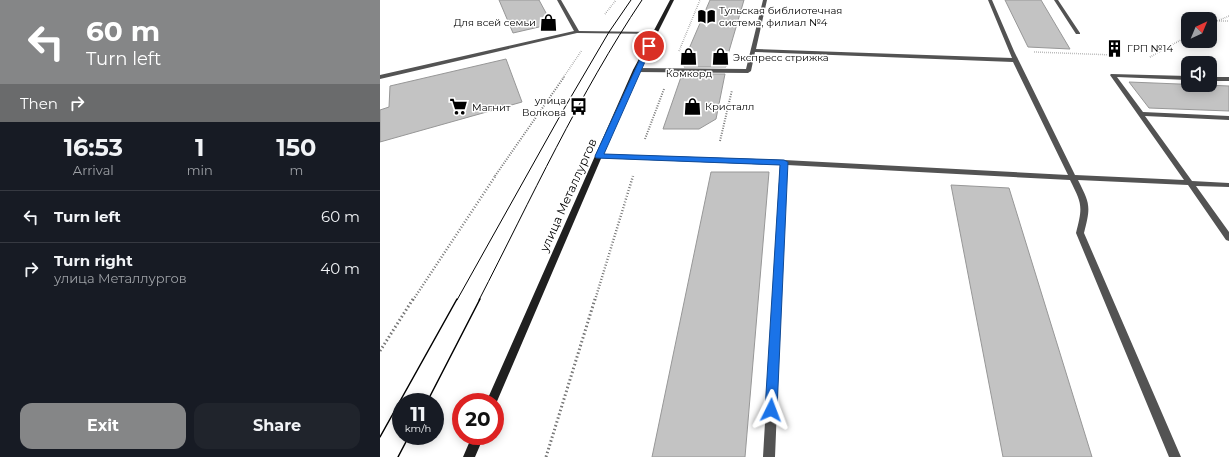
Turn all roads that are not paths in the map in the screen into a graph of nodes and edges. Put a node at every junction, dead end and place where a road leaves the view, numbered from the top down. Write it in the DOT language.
graph roads {
  1 [pos="559,0"];
  2 [pos="672,0"];
  3 [pos="765,0"];
  4 [pos="990,0"];
  5 [pos="1056,0"];
  6 [pos="577,32"];
  7 [pos="655,33"];
  8 [pos="1078,33"];
  9 [pos="753,50"];
  10 [pos="1015,60"];
  11 [pos="636,70"];
  12 [pos="380,77"];
  13 [pos="1181,78"];
  14 [pos="1217,78"];
  15 [pos="1229,79"];
  16 [pos="1141,114"];
  17 [pos="1229,118"];
  18 [pos="599,156"];
  19 [pos="784,162"];
  20 [pos="1072,177"];
  21 [pos="1190,183"];
  22 [pos="1229,185"];
  23 [pos="1229,238"];
  24 [pos="496,393"];
  25 [pos="474,445"];
  26 [pos="469,457"];
  27 [pos="769,457"];
  28 [pos="1175,457"];
  1 -- 6 [label="lane"];
  2 -- 7 [label="main road, улица Металлургов"];
  3 -- 9 [label="lane"];
  4 -- 10 [label="lane"];
  5 -- 8 [label="lane"];
  6 -- 7 [label="lane"];
  6 -- 12 [label="lane"];
  7 -- 11 [label="main road, улица Металлургов"];
  9 -- 10 [label="lane"];
  9 -- 11 [label="lane"];
  10 -- 20 [label="lane"];
  11 -- 18 [label="main road, улица Металлургов"];
  13 -- 16 [label="lane"];
  14 -- 15 [label="lane"];
  16 -- 17 [label="lane"];
  16 -- 21 [label="lane"];
  18 -- 19 [label="lane"];
  18 -- 24 [label="main road, улица Металлургов"];
  19 -- 20 [label="lane"];
  19 -- 27 [label="lane"];
  20 -- 21 [label="lane"];
  20 -- 28 [label="lane"];
  21 -- 22 [label="lane"];
  21 -- 23 [label="lane"];
  25 -- 26 [label="main road"];
}
